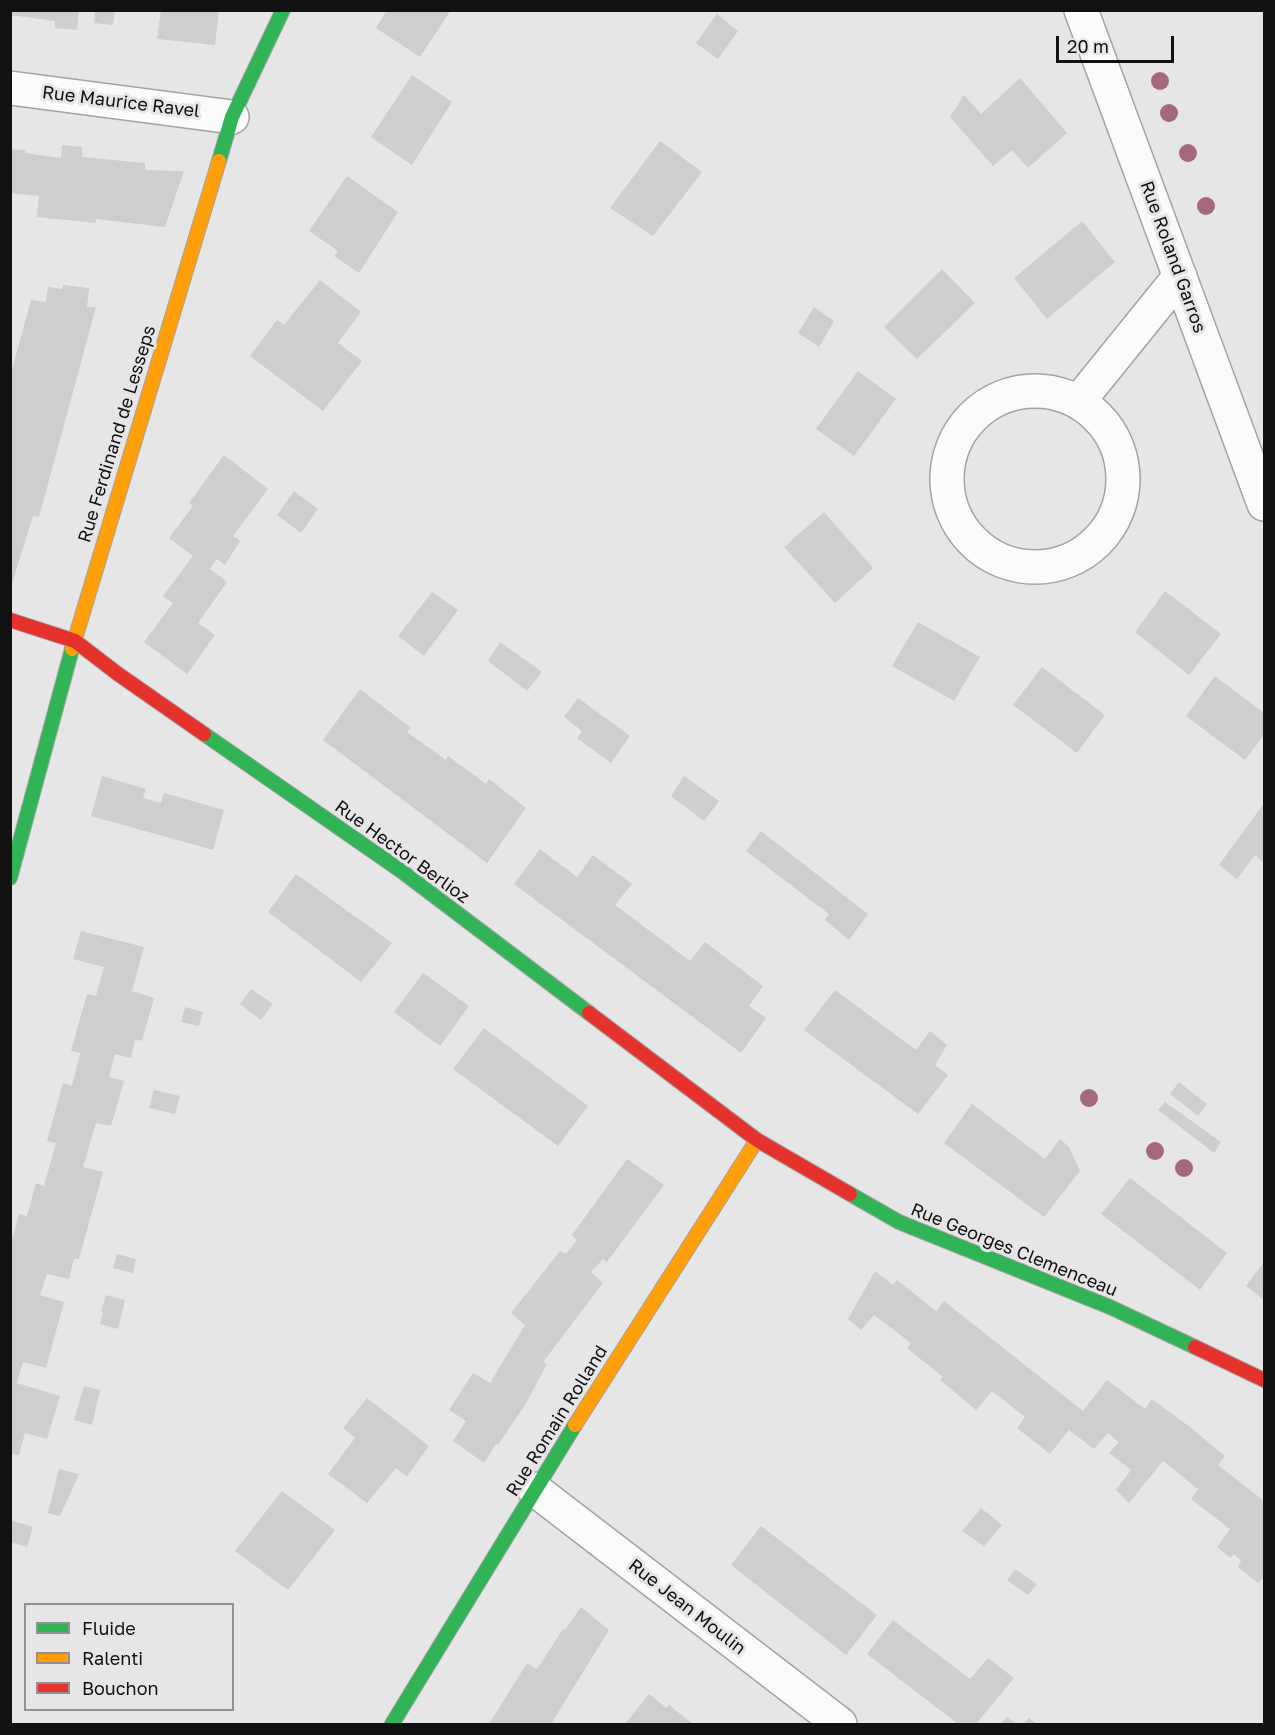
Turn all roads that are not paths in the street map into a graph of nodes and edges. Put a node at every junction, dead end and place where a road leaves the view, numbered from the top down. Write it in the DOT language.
graph roads {
  1 [pos="283,10"];
  2 [pos="1081,10"];
  3 [pos="10,88"];
  4 [pos="232,117"];
  5 [pos="1180,276"];
  6 [pos="1079,401"];
  7 [pos="1255,450"];
  8 [pos="1264,504"];
  9 [pos="10,620"];
  10 [pos="75,641"];
  11 [pos="10,878"];
  12 [pos="757,1140"];
  13 [pos="1264,1380"];
  14 [pos="534,1490"];
  15 [pos="392,1725"];
  16 [pos="840,1725"];
  1 -- 4 [label="street, Rue Ferdinand de Lesseps"];
  2 -- 5 [label="street, Rue Roland Garros"];
  3 -- 4 [label="street, Rue Maurice Ravel"];
  4 -- 10 [label="street, Rue Ferdinand de Lesseps"];
  5 -- 6 [label="street"];
  5 -- 7 [label="street, Rue Roland Garros"];
  6 -- 6 [label="street"];
  7 -- 8 [label="street, Rue Roland Garros"];
  9 -- 10 [label="street, Rue Hector Berlioz"];
  10 -- 11 [label="street, Rue Ferdinand de Lesseps"];
  10 -- 12 [label="street, Rue Hector Berlioz"];
  12 -- 13 [label="street, Rue Georges Clemenceau"];
  12 -- 14 [label="street, Rue Romain Rolland"];
  14 -- 15 [label="street, Rue Romain Rolland"];
  14 -- 16 [label="street, Rue Jean Moulin"];
}
